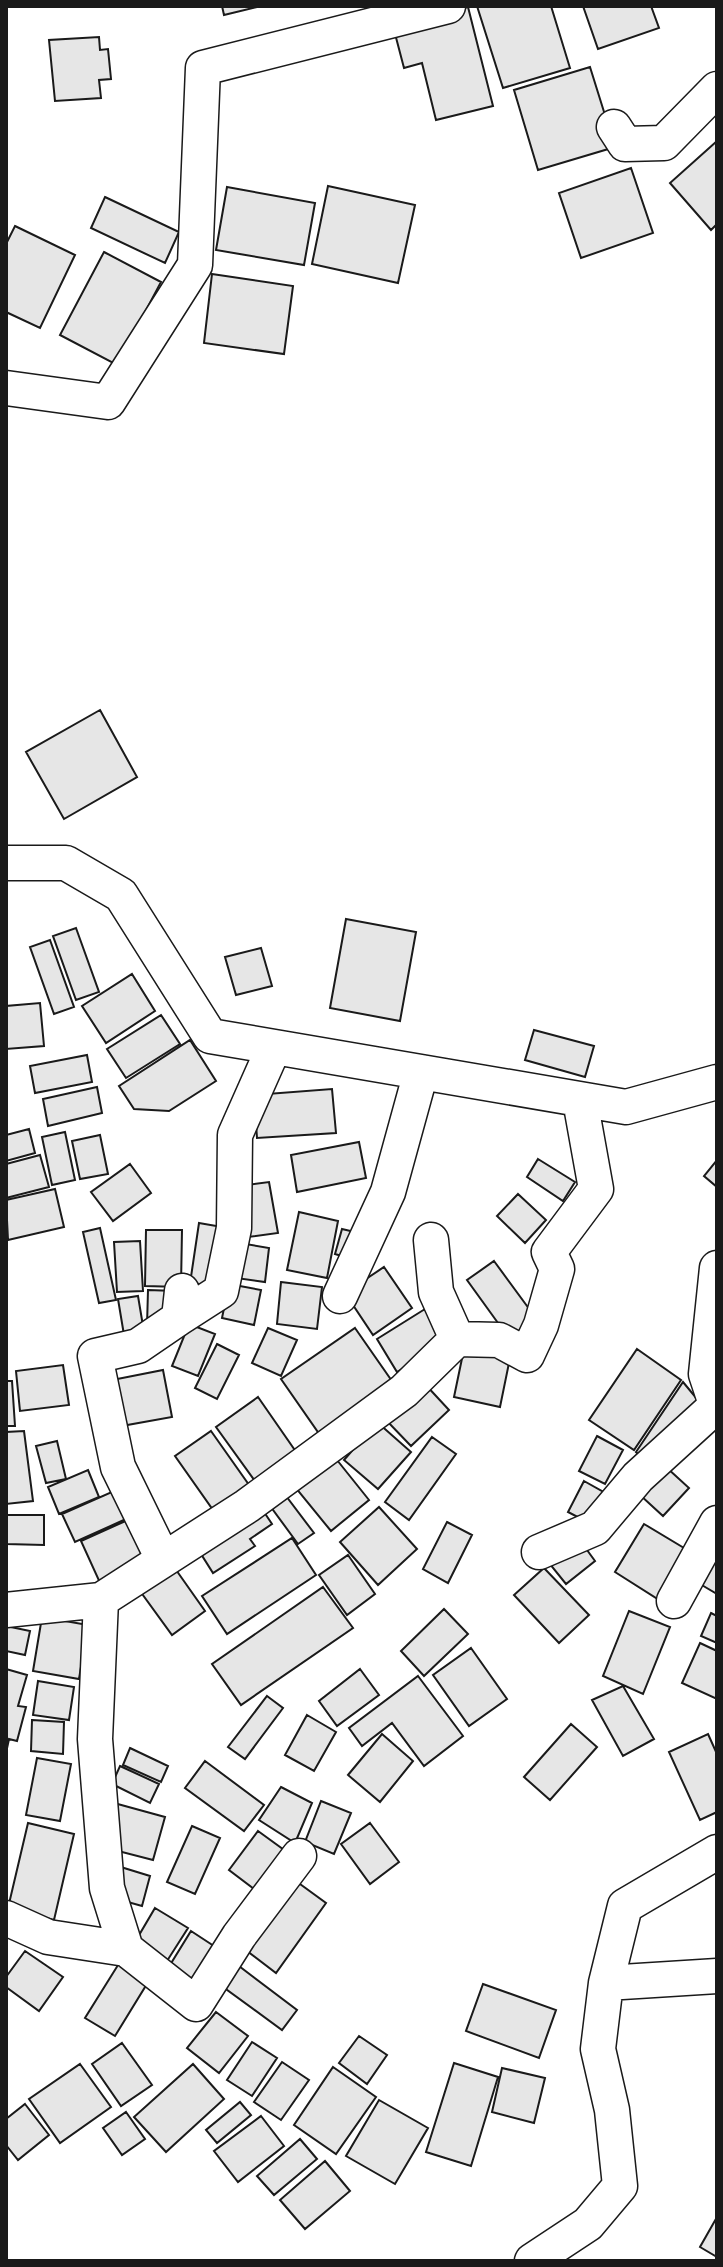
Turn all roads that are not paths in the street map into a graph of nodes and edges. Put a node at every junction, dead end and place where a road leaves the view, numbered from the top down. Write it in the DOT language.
graph roads {
  1 [pos="448,6"];
  2 [pos="717,89"];
  3 [pos="614,127"];
  4 [pos="6,388"];
  5 [pos="6,863"];
  6 [pos="274,1047"];
  7 [pos="421,1072"];
  8 [pos="717,1082"];
  9 [pos="580,1100"];
  10 [pos="431,1240"];
  11 [pos="717,1268"];
  12 [pos="340,1296"];
  13 [pos="457,1339"];
  14 [pos="717,1406"];
  15 [pos="717,1523"];
  16 [pos="539,1552"];
  17 [pos="163,1559"];
  18 [pos="101,1600"];
  19 [pos="674,1601"];
  20 [pos="6,1610"];
  21 [pos="717,1852"];
  22 [pos="299,1856"];
  23 [pos="6,1918"];
  24 [pos="126,1949"];
  25 [pos="717,1976"];
  26 [pos="606,1983"];
  27 [pos="532,2261"];
  1 -- 4 [label="street"];
  2 -- 3 [label="street"];
  5 -- 6 [label="street"];
  6 -- 7 [label="street"];
  6 -- 17 [label="street"];
  7 -- 9 [label="street"];
  7 -- 12 [label="street"];
  8 -- 9 [label="street"];
  9 -- 13 [label="street"];
  10 -- 13 [label="street"];
  11 -- 14 [label="street"];
  13 -- 17 [label="street"];
  14 -- 16 [label="street"];
  15 -- 19 [label="street"];
  17 -- 18 [label="street"];
  18 -- 20 [label="street"];
  18 -- 24 [label="street"];
  21 -- 26 [label="street"];
  22 -- 24 [label="street"];
  23 -- 24 [label="street"];
  25 -- 26 [label="street"];
  26 -- 27 [label="street"];
}
